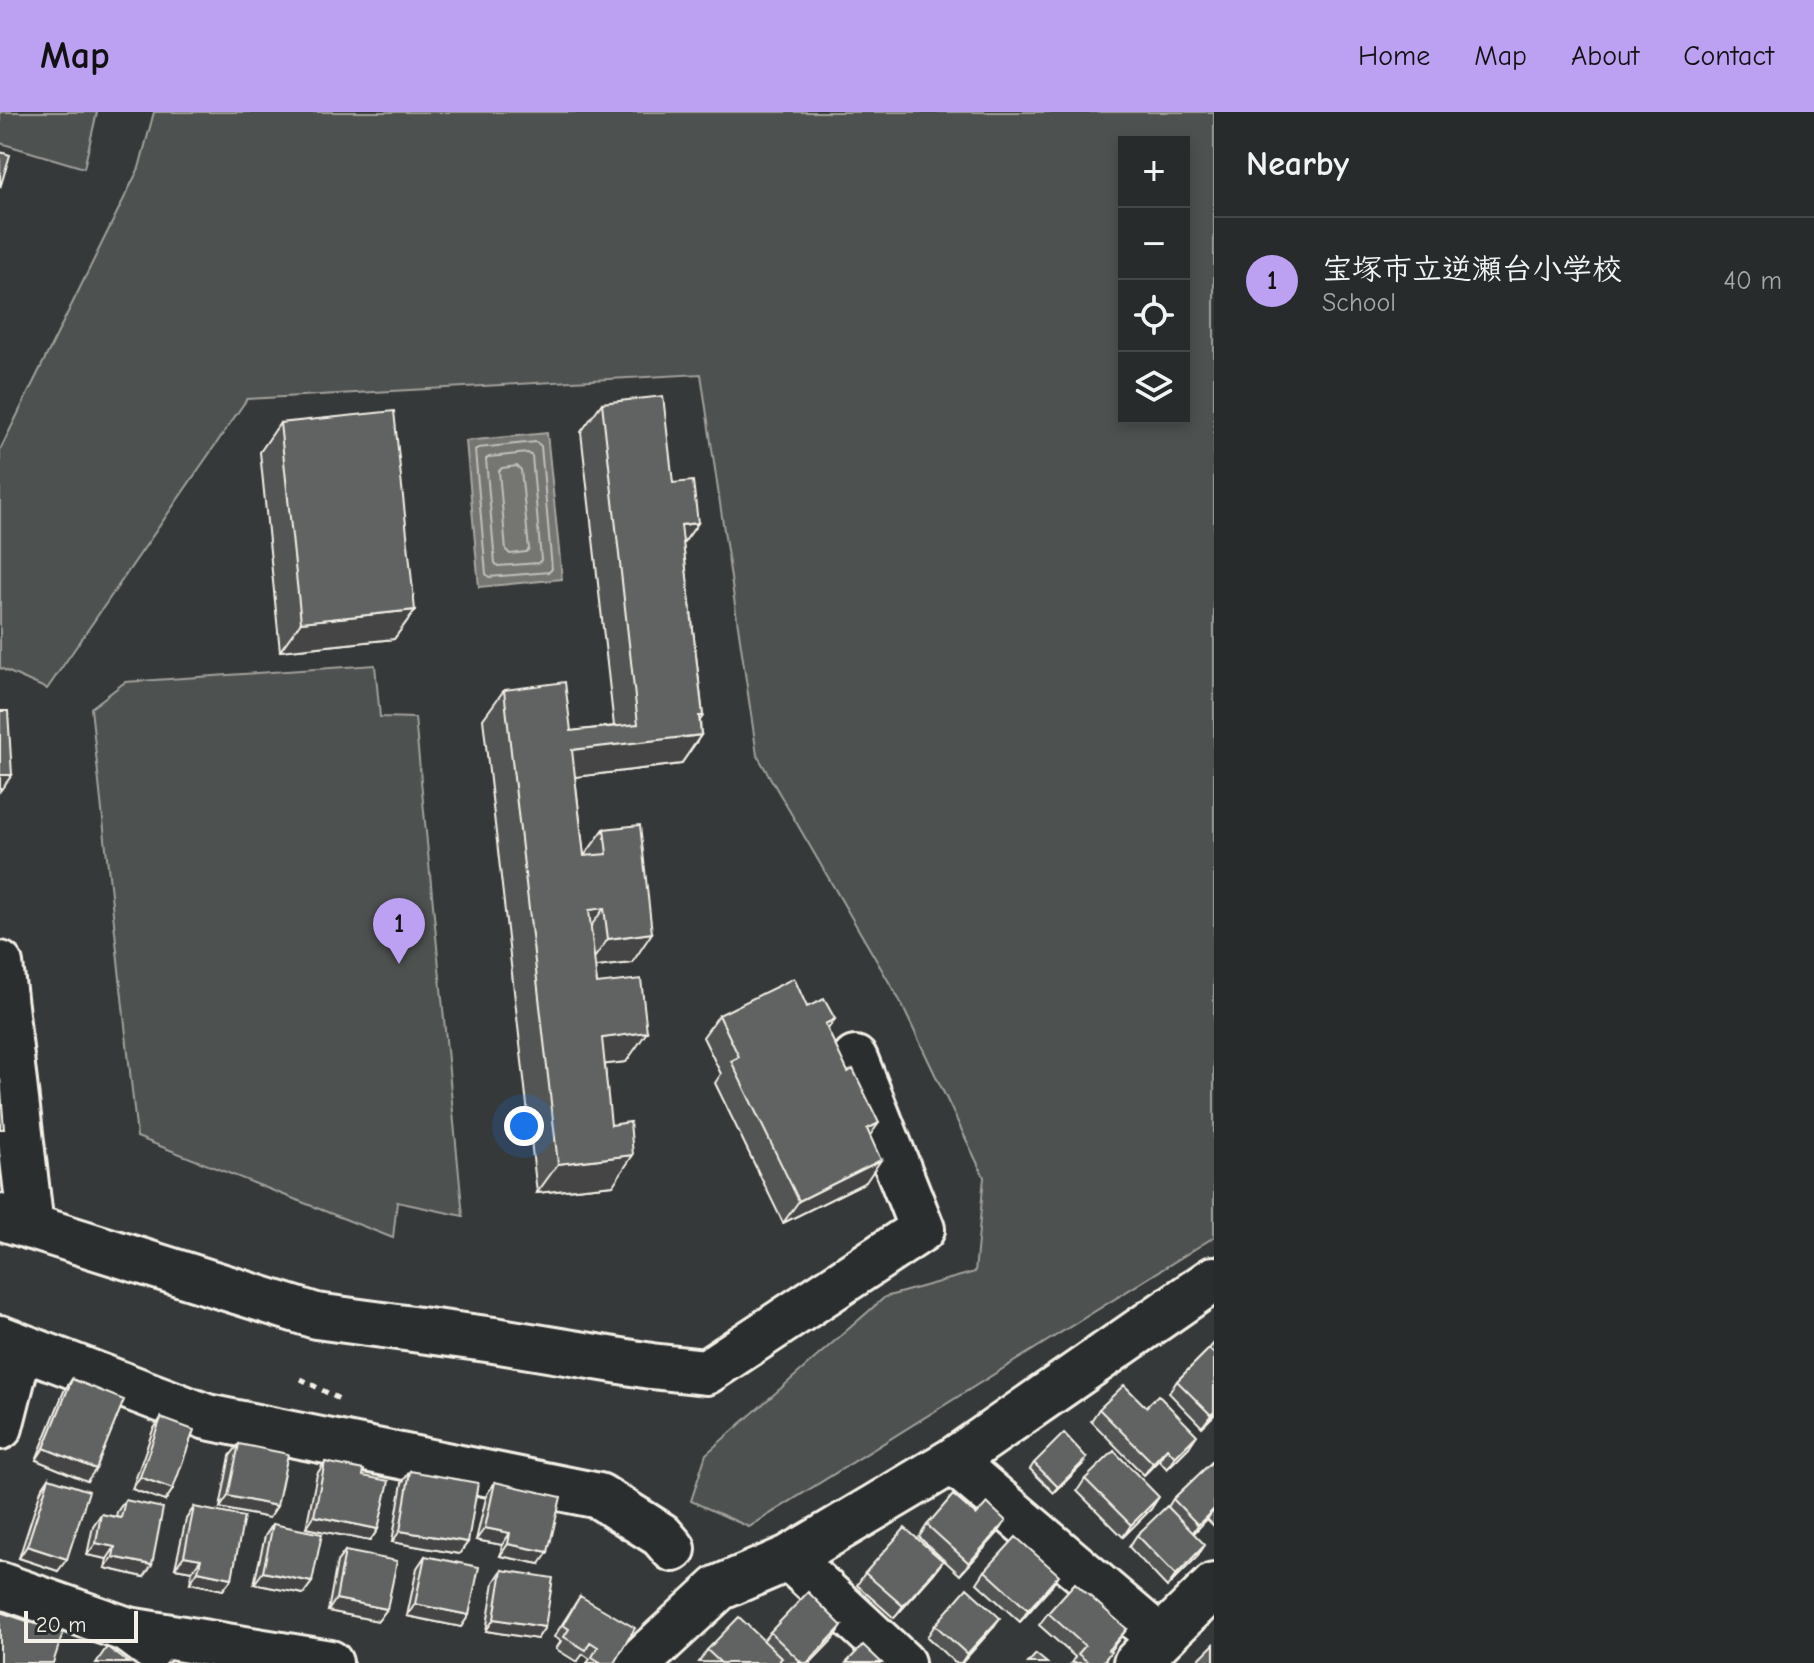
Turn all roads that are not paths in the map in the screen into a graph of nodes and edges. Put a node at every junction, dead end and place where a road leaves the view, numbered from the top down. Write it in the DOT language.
graph roads {
  1 [pos="0,964"];
  2 [pos="855,1059"];
  3 [pos="15,1222"];
  4 [pos="1214,1279"];
  5 [pos="10,1343"];
  6 [pos="0,1427"];
  7 [pos="952,1461"];
  8 [pos="673,1549"];
  9 [pos="789,1558"];
  10 [pos="0,1585"];
  11 [pos="1214,1586"];
  12 [pos="128,1630"];
  13 [pos="1148,1651"];
  14 [pos="172,1663"];
  15 [pos="330,1663"];
  16 [pos="638,1663"];
  17 [pos="902,1663"];
  1 -- 3 [label="street"];
  2 -- 3 [label="street"];
  4 -- 7 [label="street"];
  5 -- 6 [label="street"];
  5 -- 8 [label="street"];
  7 -- 9 [label="street"];
  7 -- 13 [label="street"];
  9 -- 16 [label="street"];
  9 -- 17 [label="street"];
  10 -- 12 [label="street"];
  11 -- 13 [label="street"];
  12 -- 14 [label="street"];
  12 -- 15 [label="street"];
}
